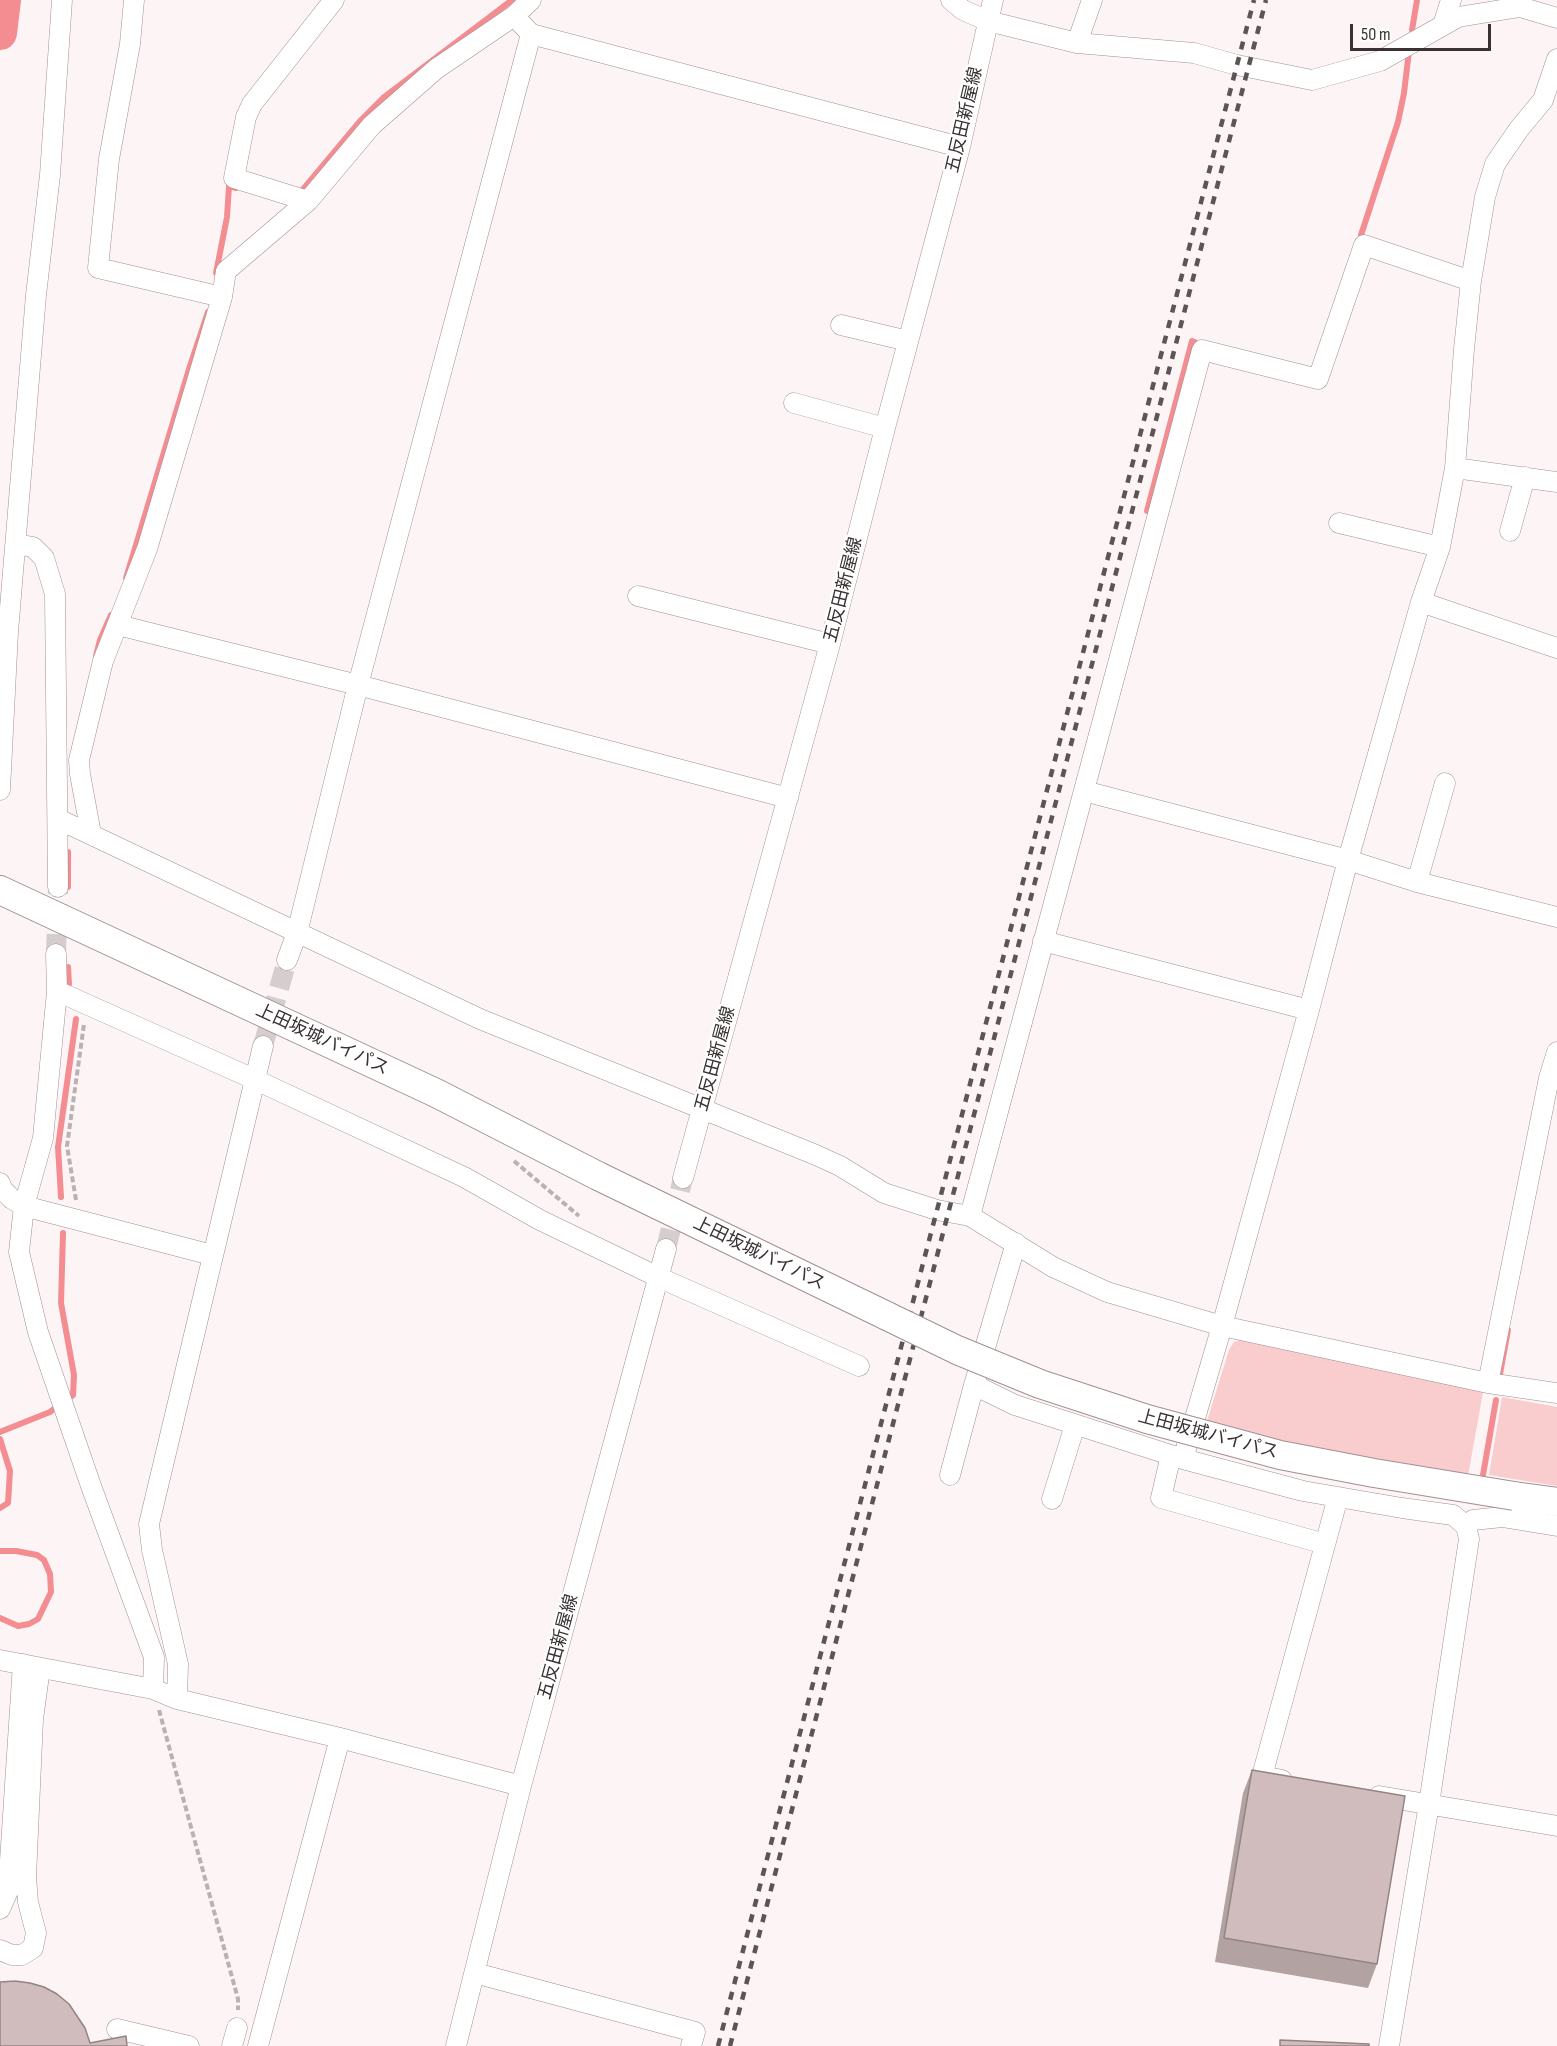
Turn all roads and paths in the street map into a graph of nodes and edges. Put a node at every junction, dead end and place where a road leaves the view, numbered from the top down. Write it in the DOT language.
graph roads {
  1 [pos="62,0"];
  2 [pos="134,0"];
  3 [pos="334,0"];
  4 [pos="530,0"];
  5 [pos="951,0"];
  6 [pos="993,0"];
  7 [pos="1092,0"];
  8 [pos="1450,0"];
  9 [pos="514,16"];
  10 [pos="1557,18"];
  11 [pos="988,21"];
  12 [pos="1443,25"];
  13 [pos="531,34"];
  14 [pos="1077,43"];
  15 [pos="1557,59"];
  16 [pos="960,147"];
  17 [pos="301,199"];
  18 [pos="1471,280"];
  19 [pos="215,295"];
  20 [pos="841,325"];
  21 [pos="908,341"];
  22 [pos="794,403"];
  23 [pos="885,428"];
  24 [pos="1455,468"];
  25 [pos="1525,477"];
  26 [pos="1557,482"];
  27 [pos="1338,523"];
  28 [pos="1510,531"];
  29 [pos="16,544"];
  30 [pos="1440,547"];
  31 [pos="638,596"];
  32 [pos="1421,602"];
  33 [pos="118,625"];
  34 [pos="830,644"];
  35 [pos="1557,648"];
  36 [pos="358,684"];
  37 [pos="1445,783"];
  38 [pos="0,790"];
  39 [pos="1084,791"];
  40 [pos="788,798"];
  41 [pos="58,819"];
  42 [pos="91,834"];
  43 [pos="1348,860"];
  44 [pos="1417,882"];
  45 [pos="58,887"];
  46 [pos="0,890"];
  47 [pos="1557,916"];
  48 [pos="297,933"];
  49 [pos="1043,941"];
  50 [pos="56,954"];
  51 [pos="287,960"];
  52 [pos="57,991"];
  53 [pos="87,1005"];
  54 [pos="1310,1010"];
  55 [pos="263,1046"];
  56 [pos="1557,1052"];
  57 [pos="256,1080"];
  58 [pos="703,1110"];
  59 [pos="510,1158"];
  60 [pos="684,1178"];
  61 [pos="0,1183"];
  62 [pos="24,1206"];
  63 [pos="970,1216"];
  64 [pos="581,1217"];
  65 [pos="79,1221"];
  66 [pos="1016,1243"];
  67 [pos="666,1249"];
  68 [pos="212,1255"];
  69 [pos="658,1277"];
  70 [pos="1222,1326"];
  71 [pos="859,1366"];
  72 [pos="1488,1383"];
  73 [pos="974,1385"];
  74 [pos="1557,1393"];
  75 [pos="1075,1425"];
  76 [pos="1177,1457"];
  77 [pos="950,1475"];
  78 [pos="1338,1497"];
  79 [pos="1052,1499"];
  80 [pos="1557,1502"];
  81 [pos="1466,1526"];
  82 [pos="1557,1526"];
  83 [pos="1325,1544"];
  84 [pos="0,1660"];
  85 [pos="32,1666"];
  86 [pos="153,1689"];
  87 [pos="177,1699"];
  88 [pos="340,1738"];
  89 [pos="1296,1782"];
  90 [pos="521,1786"];
  91 [pos="1362,1793"];
  92 [pos="1429,1804"];
  93 [pos="1557,1826"];
  94 [pos="0,1909"];
  95 [pos="0,1950"];
  96 [pos="475,1972"];
  97 [pos="117,2029"];
  98 [pos="234,2037"];
  99 [pos="189,2046"];
  100 [pos="258,2046"];
  101 [pos="456,2046"];
  102 [pos="692,2046"];
  103 [pos="1389,2046"];
  1 -- 29 [label="street"];
  2 -- 19 [label="street"];
  3 -- 17 [label="street"];
  4 -- 9 [label="street"];
  5 -- 11 [label="street"];
  6 -- 11 [label="street, 五反田新屋線"];
  7 -- 14 [label="street"];
  8 -- 12 [label="street"];
  9 -- 13 [label="street"];
  9 -- 17 [label="street"];
  10 -- 12 [label="street"];
  11 -- 14 [label="street"];
  11 -- 16 [label="street, 五反田新屋線"];
  12 -- 14 [label="street"];
  13 -- 16 [label="street"];
  13 -- 36 [label="street"];
  15 -- 18 [label="street"];
  16 -- 21 [label="street, 五反田新屋線"];
  17 -- 19 [label="street"];
  18 -- 24 [label="street"];
  18 -- 39 [label="street"];
  19 -- 33 [label="street"];
  20 -- 21 [label="street"];
  21 -- 23 [label="street, 五反田新屋線"];
  22 -- 23 [label="street"];
  23 -- 34 [label="street, 五反田新屋線"];
  24 -- 25 [label="street"];
  24 -- 30 [label="street"];
  25 -- 26 [label="street"];
  25 -- 28 [label="street"];
  27 -- 30 [label="street"];
  29 -- 38 [label="street"];
  29 -- 41 [label="street"];
  30 -- 32 [label="street"];
  31 -- 34 [label="street"];
  32 -- 35 [label="street"];
  32 -- 43 [label="street"];
  33 -- 36 [label="street"];
  33 -- 42 [label="street"];
  34 -- 40 [label="street, 五反田新屋線"];
  36 -- 40 [label="street"];
  36 -- 48 [label="street"];
  37 -- 44 [label="street"];
  39 -- 43 [label="street"];
  39 -- 49 [label="street"];
  40 -- 58 [label="street, 五反田新屋線"];
  41 -- 42 [label="street"];
  41 -- 45 [label="street"];
  42 -- 48 [label="street"];
  43 -- 44 [label="street"];
  43 -- 54 [label="street"];
  44 -- 47 [label="street"];
  46 -- 80 [label="highway, 上田坂城バイパス, bridge"];
  48 -- 51 [label="street"];
  48 -- 58 [label="street"];
  49 -- 54 [label="street"];
  49 -- 63 [label="street"];
  50 -- 52 [label="street"];
  52 -- 53 [label="street"];
  52 -- 62 [label="street"];
  53 -- 57 [label="street"];
  53 -- 65 [label="path"];
  54 -- 70 [label="street"];
  55 -- 57 [label="street"];
  56 -- 72 [label="street"];
  57 -- 68 [label="street"];
  57 -- 69 [label="street"];
  58 -- 60 [label="street, 五反田新屋線"];
  58 -- 63 [label="street"];
  59 -- 64 [label="path"];
  61 -- 62 [label="street"];
  62 -- 65 [label="street"];
  62 -- 86 [label="street"];
  63 -- 66 [label="street"];
  65 -- 68 [label="street"];
  66 -- 70 [label="street"];
  66 -- 73 [label="street"];
  67 -- 69 [label="street, 五反田新屋線"];
  68 -- 87 [label="street"];
  69 -- 71 [label="street"];
  69 -- 90 [label="street, 五反田新屋線"];
  70 -- 72 [label="street"];
  70 -- 76 [label="street"];
  72 -- 74 [label="street"];
  73 -- 75 [label="street"];
  73 -- 77 [label="street"];
  75 -- 76 [label="street"];
  75 -- 79 [label="street"];
  76 -- 78 [label="street"];
  76 -- 83 [label="street"];
  78 -- 81 [label="street"];
  78 -- 83 [label="street"];
  81 -- 82 [label="street"];
  81 -- 92 [label="street"];
  83 -- 89 [label="street"];
  84 -- 85 [label="street"];
  85 -- 86 [label="street"];
  85 -- 94 [label="street"];
  85 -- 95 [label="street"];
  86 -- 87 [label="street"];
  86 -- 98 [label="path"];
  87 -- 88 [label="street"];
  88 -- 90 [label="street"];
  88 -- 100 [label="street"];
  90 -- 96 [label="street, 五反田新屋線"];
  91 -- 92 [label="street"];
  92 -- 93 [label="street"];
  92 -- 103 [label="street"];
  96 -- 101 [label="street, 五反田新屋線"];
  96 -- 102 [label="street"];
  97 -- 99 [label="street"];
}
